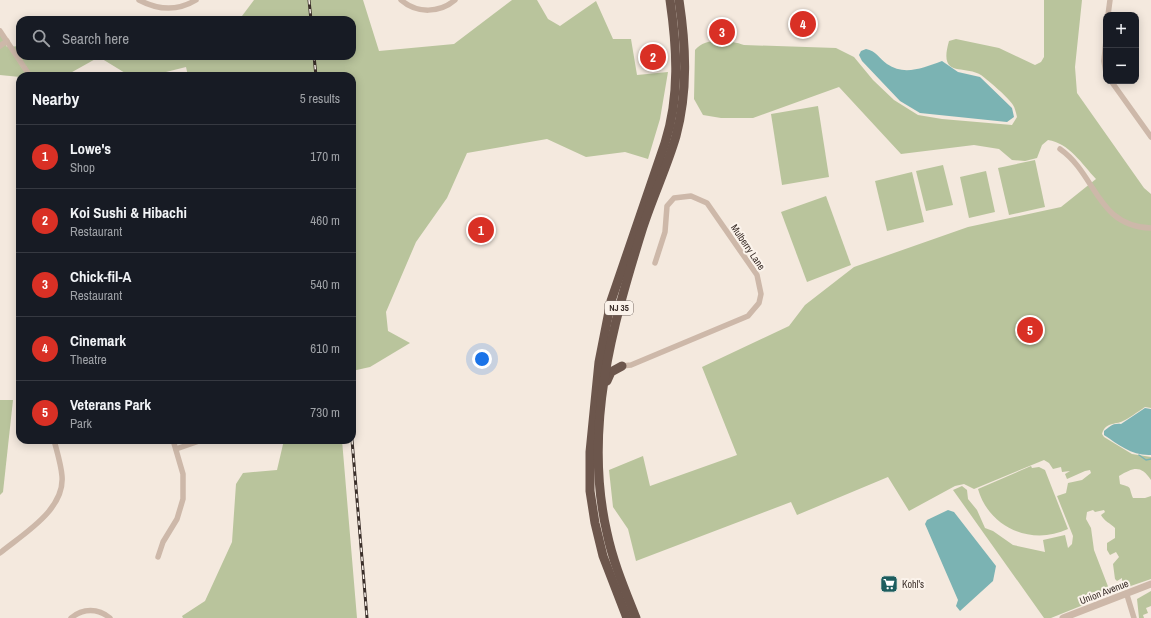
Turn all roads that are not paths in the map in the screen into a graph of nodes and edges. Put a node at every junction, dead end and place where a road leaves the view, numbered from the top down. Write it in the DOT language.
graph roads {
  1 [pos="140,0"];
  2 [pos="196,0"];
  3 [pos="401,0"];
  4 [pos="455,0"];
  5 [pos="670,0"];
  6 [pos="679,0"];
  7 [pos="1110,0"];
  8 [pos="1108,12"];
  9 [pos="0,31"];
  10 [pos="7,41"];
  11 [pos="0,46"];
  12 [pos="16,55"];
  13 [pos="19,60"];
  14 [pos="27,72"];
  15 [pos="1112,84"];
  16 [pos="1151,137"];
  17 [pos="1060,149"];
  18 [pos="1151,228"];
  19 [pos="655,263"];
  20 [pos="611,336"];
  21 [pos="622,366"];
  22 [pos="600,401"];
  23 [pos="55,444"];
  24 [pos="174,444"];
  25 [pos="190,444"];
  26 [pos="176,449"];
  27 [pos="0,553"];
  28 [pos="158,557"];
  29 [pos="1151,584"];
  30 [pos="1127,594"];
  31 [pos="71,618"];
  32 [pos="110,618"];
  33 [pos="627,618"];
  34 [pos="636,618"];
  35 [pos="1063,618"];
  36 [pos="1134,618"];
  1 -- 2 [label="street"];
  3 -- 4 [label="street"];
  5 -- 33 [label="highway, NJ 35"];
  6 -- 20 [label="highway, NJ 35"];
  7 -- 8 [label="street"];
  9 -- 10 [label="street"];
  10 -- 11 [label="street"];
  10 -- 12 [label="street"];
  13 -- 14 [label="street"];
  15 -- 16 [label="street"];
  17 -- 18 [label="street"];
  19 -- 21 [label="street, Mulberry Lane"];
  20 -- 21 [label="highway"];
  20 -- 22 [label="highway, NJ 35"];
  21 -- 22 [label="highway"];
  22 -- 34 [label="highway, NJ 35"];
  23 -- 27 [label="street"];
  24 -- 26 [label="street"];
  25 -- 26 [label="street"];
  26 -- 28 [label="street"];
  29 -- 30 [label="street, Union Avenue"];
  30 -- 35 [label="street, Union Avenue"];
  30 -- 36 [label="street"];
  31 -- 32 [label="street"];
}
